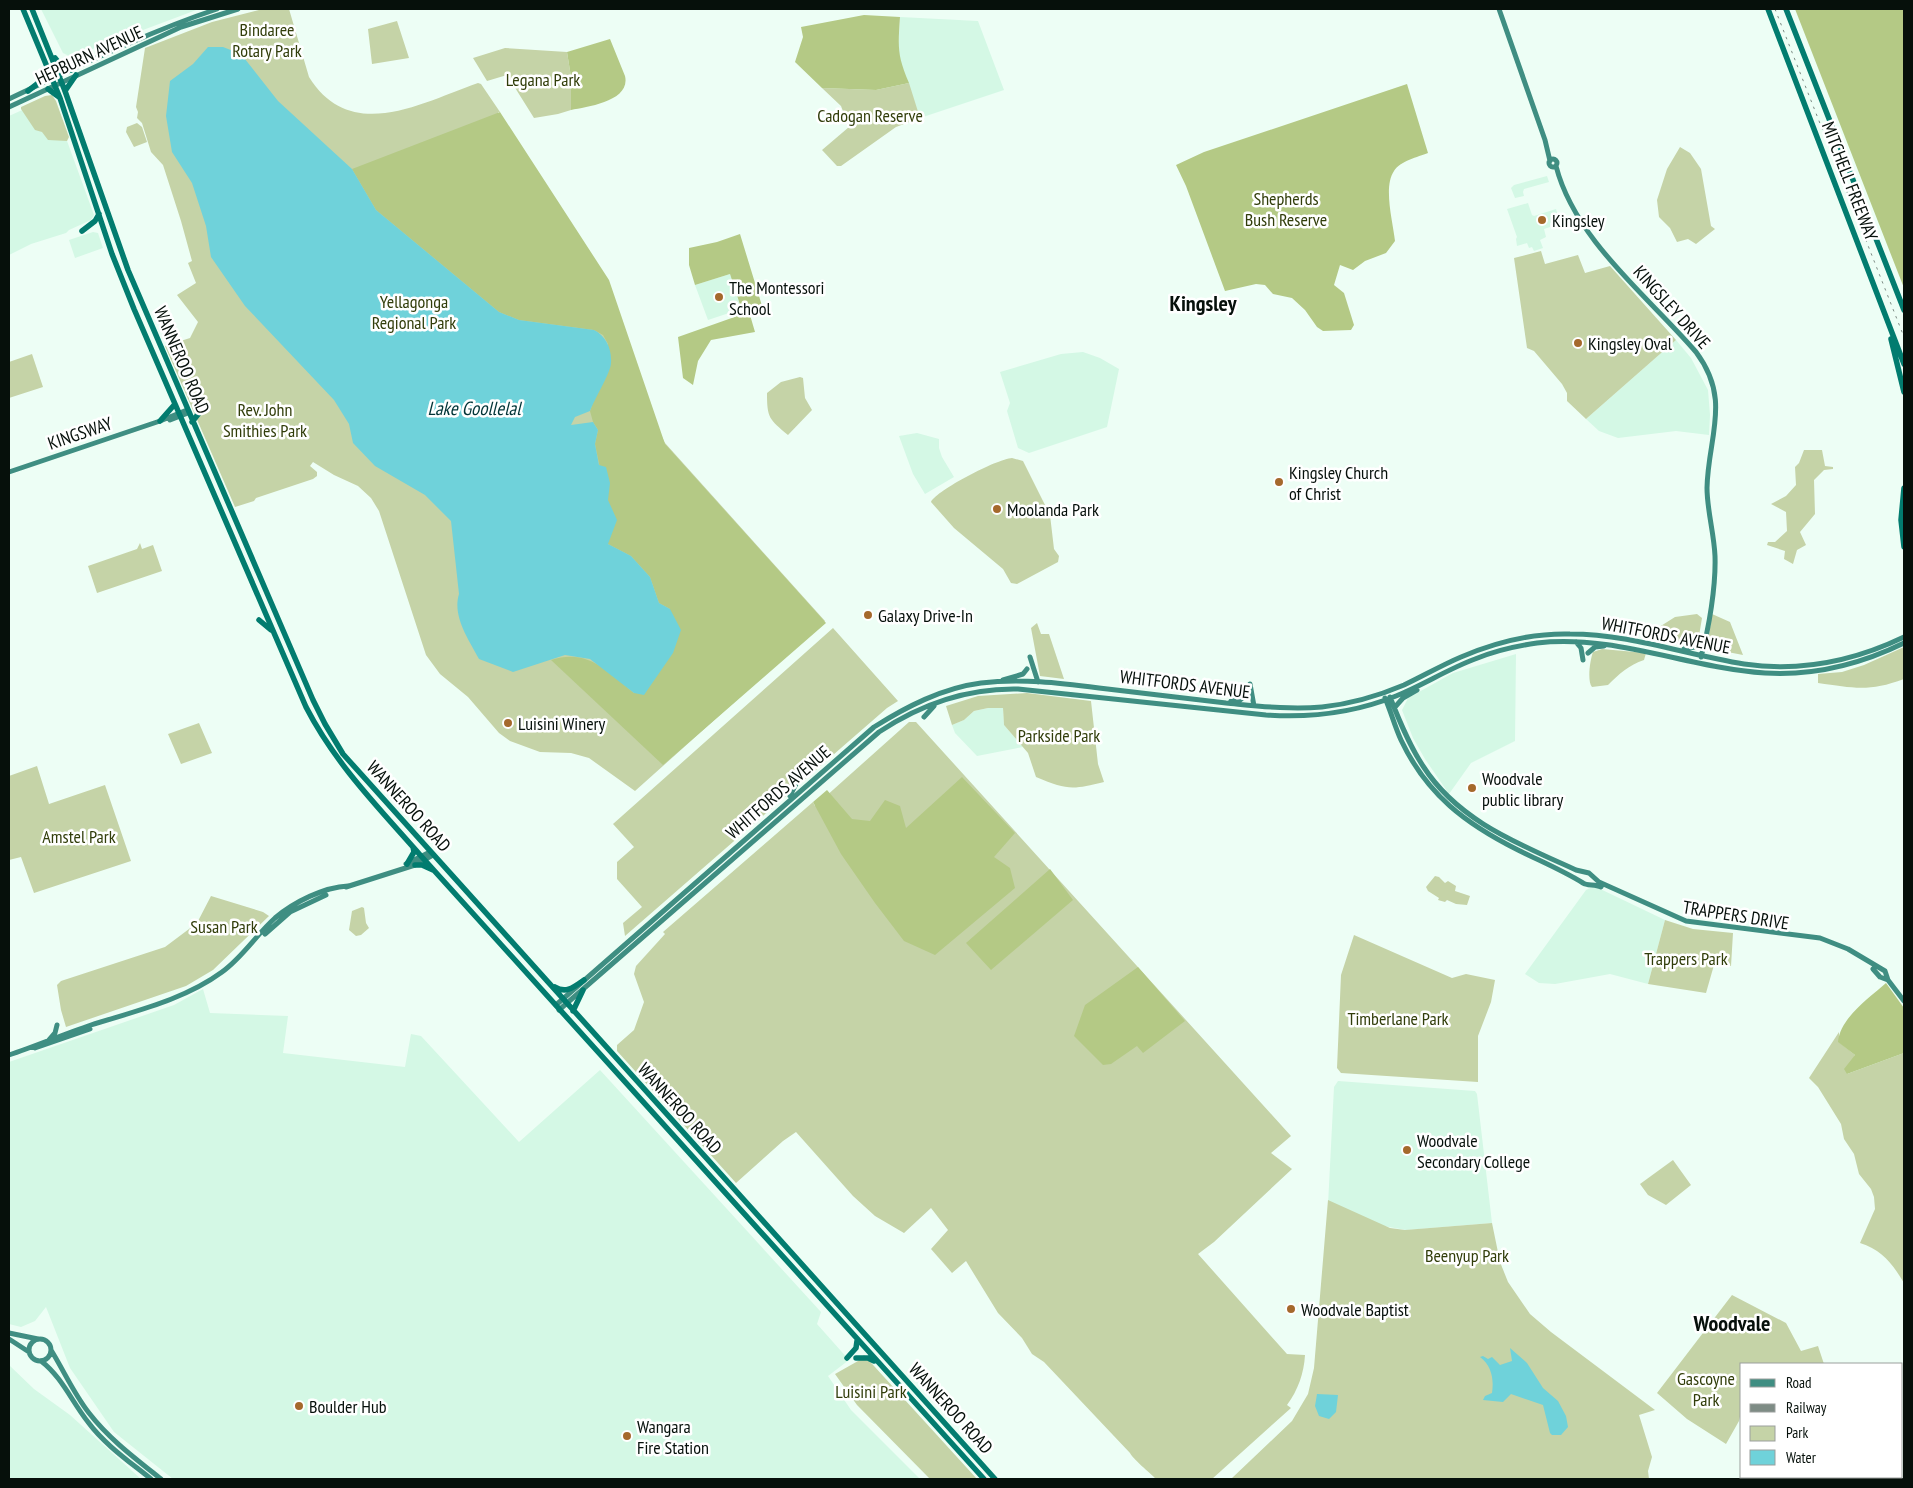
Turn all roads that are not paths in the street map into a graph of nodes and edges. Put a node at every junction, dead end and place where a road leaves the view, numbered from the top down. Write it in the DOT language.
graph roads {
  1 [pos="23,9"];
  2 [pos="32,9"];
  3 [pos="217,9"];
  4 [pos="238,9"];
  5 [pos="1501,9"];
  6 [pos="1768,9"];
  7 [pos="1786,9"];
  8 [pos="52,55"];
  9 [pos="71,70"];
  10 [pos="49,71"];
  11 [pos="76,76"];
  12 [pos="61,79"];
  13 [pos="54,82"];
  14 [pos="48,89"];
  15 [pos="28,91"];
  16 [pos="65,91"];
  17 [pos="60,98"];
  18 [pos="9,99"];
  19 [pos="9,107"];
  20 [pos="77,125"];
  21 [pos="76,143"];
  22 [pos="1553,163"];
  23 [pos="94,176"];
  24 [pos="99,214"];
  25 [pos="102,224"];
  26 [pos="82,231"];
  27 [pos="128,270"];
  28 [pos="1904,310"];
  29 [pos="1887,320"];
  30 [pos="1904,364"];
  31 [pos="168,365"];
  32 [pos="161,372"];
  33 [pos="1904,392"];
  34 [pos="175,404"];
  35 [pos="203,408"];
  36 [pos="187,411"];
  37 [pos="180,415"];
  38 [pos="160,421"];
  39 [pos="192,422"];
  40 [pos="9,472"];
  41 [pos="1904,488"];
  42 [pos="1904,547"];
  43 [pos="259,620"];
  44 [pos="274,633"];
  45 [pos="1705,637"];
  46 [pos="1904,637"];
  47 [pos="1576,642"];
  48 [pos="1904,643"];
  49 [pos="1617,646"];
  50 [pos="1700,646"];
  51 [pos="1676,650"];
  52 [pos="1471,653"];
  53 [pos="1588,653"];
  54 [pos="1485,655"];
  55 [pos="1700,655"];
  56 [pos="1030,657"];
  57 [pos="1709,657"];
  58 [pos="1584,660"];
  59 [pos="1698,662"];
  60 [pos="1028,669"];
  61 [pos="997,682"];
  62 [pos="1038,682"];
  63 [pos="1427,682"];
  64 [pos="1250,684"];
  65 [pos="1386,692"];
  66 [pos="1246,695"];
  67 [pos="1389,699"];
  68 [pos="938,702"];
  69 [pos="1215,702"];
  70 [pos="1376,703"];
  71 [pos="1254,706"];
  72 [pos="1395,707"];
  73 [pos="924,716"];
  74 [pos="1399,735"];
  75 [pos="798,780"];
  76 [pos="786,803"];
  77 [pos="413,847"];
  78 [pos="431,854"];
  79 [pos="423,858"];
  80 [pos="407,864"];
  81 [pos="415,865"];
  82 [pos="398,869"];
  83 [pos="435,870"];
  84 [pos="1586,873"];
  85 [pos="1592,878"];
  86 [pos="1581,881"];
  87 [pos="1588,884"];
  88 [pos="1883,975"];
  89 [pos="584,980"];
  90 [pos="549,983"];
  91 [pos="583,990"];
  92 [pos="566,1001"];
  93 [pos="1904,1001"];
  94 [pos="558,1008"];
  95 [pos="573,1011"];
  96 [pos="101,1023"];
  97 [pos="57,1025"];
  98 [pos="49,1040"];
  99 [pos="27,1049"];
  100 [pos="9,1055"];
  101 [pos="9,1333"];
  102 [pos="9,1339"];
  103 [pos="39,1339"];
  104 [pos="857,1341"];
  105 [pos="51,1350"];
  106 [pos="29,1352"];
  107 [pos="847,1358"];
  108 [pos="856,1358"];
  109 [pos="41,1361"];
  110 [pos="878,1363"];
  111 [pos="974,1469"];
  112 [pos="974,1478"];
  113 [pos="151,1479"];
  114 [pos="160,1479"];
  115 [pos="984,1479"];
  116 [pos="995,1479"];
  1 -- 10 [label="highway, WANNEROO ROAD"];
  2 -- 8 [label="highway, WANNEROO ROAD"];
  3 -- 9 [label="main road, HEPBURN AVENUE"];
  4 -- 11 [label="main road, HEPBURN AVENUE"];
  5 -- 22 [label="main road, KINGSLEY DRIVE"];
  6 -- 29 [label="highway, MITCHELL FREEWAY"];
  7 -- 28 [label="highway, MITCHELL FREEWAY"];
  8 -- 9 [label="highway"];
  8 -- 12 [label="highway, WANNEROO ROAD"];
  9 -- 12 [label="main road, HEPBURN AVENUE"];
  10 -- 13 [label="highway, WANNEROO ROAD"];
  10 -- 15 [label="highway"];
  11 -- 12 [label="main road, HEPBURN AVENUE"];
  11 -- 16 [label="highway"];
  12 -- 13 [label="main road, HEPBURN AVENUE"];
  12 -- 16 [label="highway, WANNEROO ROAD"];
  13 -- 14 [label="main road, HEPBURN AVENUE"];
  13 -- 15 [label="main road, HEPBURN AVENUE"];
  13 -- 17 [label="highway, WANNEROO ROAD"];
  14 -- 17 [label="highway"];
  14 -- 19 [label="main road, HEPBURN AVENUE"];
  15 -- 18 [label="main road, HEPBURN AVENUE"];
  16 -- 20 [label="highway, WANNEROO ROAD"];
  17 -- 21 [label="highway, WANNEROO ROAD"];
  20 -- 21 [label="highway"];
  20 -- 23 [label="highway, WANNEROO ROAD"];
  21 -- 24 [label="highway, WANNEROO ROAD"];
  22 -- 45 [label="main road, KINGSLEY DRIVE"];
  22 -- 50 [label="main road, KINGSLEY DRIVE"];
  23 -- 25 [label="highway"];
  23 -- 27 [label="highway, WANNEROO ROAD"];
  24 -- 25 [label="highway, WANNEROO ROAD"];
  24 -- 26 [label="highway"];
  25 -- 27 [label="highway"];
  25 -- 32 [label="highway, WANNEROO ROAD"];
  27 -- 31 [label="highway, WANNEROO ROAD"];
  29 -- 30 [label="highway, MITCHELL FREEWAY"];
  29 -- 33 [label="highway"];
  31 -- 32 [label="highway"];
  31 -- 36 [label="highway, WANNEROO ROAD"];
  32 -- 34 [label="highway, WANNEROO ROAD"];
  34 -- 37 [label="highway, WANNEROO ROAD"];
  34 -- 38 [label="highway"];
  35 -- 39 [label="highway"];
  36 -- 37 [label="main road, KINGSWAY"];
  36 -- 39 [label="highway, WANNEROO ROAD"];
  37 -- 38 [label="main road, KINGSWAY"];
  37 -- 44 [label="highway, WANNEROO ROAD"];
  38 -- 40 [label="main road, KINGSWAY"];
  39 -- 78 [label="highway, WANNEROO ROAD"];
  41 -- 42 [label="highway"];
  43 -- 44 [label="highway"];
  44 -- 77 [label="highway, WANNEROO ROAD"];
  45 -- 55 [label="main road, KINGSLEY DRIVE"];
  45 -- 57 [label="main road"];
  46 -- 57 [label="main road, WHITFORDS AVENUE"];
  47 -- 49 [label="main road, WHITFORDS AVENUE"];
  47 -- 54 [label="main road, WHITFORDS AVENUE"];
  47 -- 58 [label="main road"];
  48 -- 59 [label="main road, WHITFORDS AVENUE"];
  49 -- 53 [label="main road"];
  49 -- 59 [label="main road, WHITFORDS AVENUE"];
  50 -- 51 [label="main road"];
  50 -- 55 [label="main road, KINGSLEY DRIVE"];
  51 -- 52 [label="main road, WHITFORDS AVENUE"];
  51 -- 55 [label="main road, WHITFORDS AVENUE"];
  52 -- 54 [label="main road"];
  52 -- 65 [label="main road, WHITFORDS AVENUE"];
  54 -- 63 [label="main road, WHITFORDS AVENUE"];
  55 -- 57 [label="main road, WHITFORDS AVENUE"];
  55 -- 59 [label="main road, KINGSLEY DRIVE"];
  56 -- 62 [label="main road"];
  60 -- 61 [label="main road"];
  61 -- 62 [label="main road, WHITFORDS AVENUE"];
  61 -- 76 [label="main road, WHITFORDS AVENUE"];
  62 -- 69 [label="main road, WHITFORDS AVENUE"];
  63 -- 67 [label="main road, WHITFORDS AVENUE"];
  63 -- 72 [label="main road"];
  64 -- 71 [label="main road"];
  65 -- 67 [label="main road"];
  65 -- 71 [label="main road, WHITFORDS AVENUE"];
  66 -- 69 [label="main road"];
  67 -- 70 [label="main road, WHITFORDS AVENUE"];
  67 -- 72 [label="main road"];
  67 -- 74 [label="main road"];
  68 -- 70 [label="main road, WHITFORDS AVENUE"];
  68 -- 73 [label="main road"];
  68 -- 91 [label="main road, WHITFORDS AVENUE"];
  69 -- 71 [label="main road, WHITFORDS AVENUE"];
  70 -- 74 [label="main road"];
  72 -- 84 [label="main road"];
  74 -- 86 [label="main road"];
  75 -- 76 [label="main road"];
  76 -- 89 [label="main road, WHITFORDS AVENUE"];
  77 -- 79 [label="highway, WANNEROO ROAD"];
  77 -- 80 [label="highway"];
  78 -- 79 [label="main road"];
  78 -- 90 [label="highway, WANNEROO ROAD"];
  79 -- 80 [label="main road"];
  79 -- 81 [label="main road"];
  79 -- 83 [label="highway, WANNEROO ROAD"];
  80 -- 82 [label="main road"];
  81 -- 82 [label="main road"];
  81 -- 83 [label="highway"];
  82 -- 96 [label="main road"];
  83 -- 94 [label="highway, WANNEROO ROAD"];
  84 -- 85 [label="main road"];
  84 -- 86 [label="main road"];
  85 -- 87 [label="main road"];
  85 -- 88 [label="main road, TRAPPERS DRIVE"];
  86 -- 87 [label="main road"];
  87 -- 88 [label="main road, TRAPPERS DRIVE"];
  88 -- 93 [label="main road, TRAPPERS DRIVE"];
  89 -- 90 [label="highway"];
  89 -- 92 [label="main road, WHITFORDS AVENUE"];
  90 -- 92 [label="highway, WANNEROO ROAD"];
  91 -- 92 [label="main road, WHITFORDS AVENUE"];
  91 -- 95 [label="highway"];
  92 -- 94 [label="main road, WHITFORDS AVENUE"];
  92 -- 95 [label="highway, WANNEROO ROAD"];
  94 -- 104 [label="highway, WANNEROO ROAD"];
  95 -- 116 [label="highway, WANNEROO ROAD"];
  96 -- 98 [label="main road"];
  96 -- 99 [label="main road"];
  97 -- 98 [label="main road"];
  98 -- 99 [label="main road"];
  99 -- 100 [label="main road"];
  101 -- 103 [label="main road"];
  102 -- 106 [label="main road"];
  103 -- 105 [label="main road"];
  103 -- 106 [label="main road"];
  104 -- 107 [label="highway"];
  104 -- 110 [label="highway, WANNEROO ROAD"];
  105 -- 109 [label="main road"];
  105 -- 114 [label="main road"];
  106 -- 109 [label="main road"];
  108 -- 110 [label="highway"];
  109 -- 113 [label="main road"];
  110 -- 111 [label="highway, WANNEROO ROAD"];
  111 -- 112 [label="highway"];
  111 -- 115 [label="highway, WANNEROO ROAD"];
}
